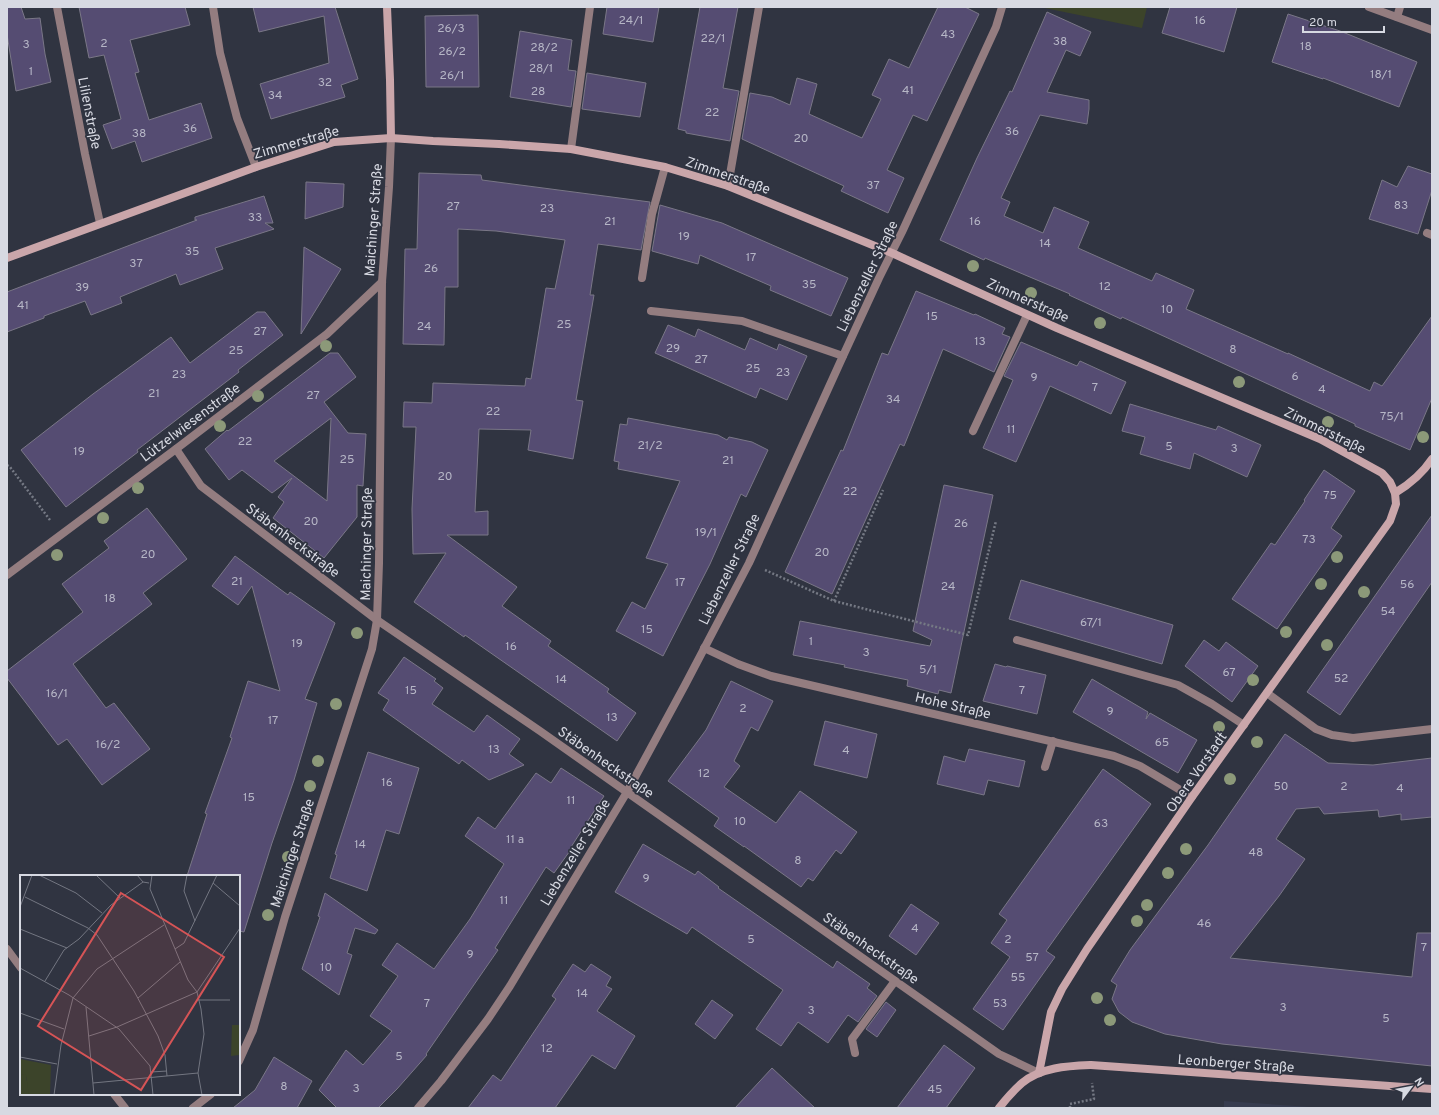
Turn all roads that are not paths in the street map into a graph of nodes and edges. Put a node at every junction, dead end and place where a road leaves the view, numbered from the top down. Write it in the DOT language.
graph roads {
  1 [pos="57,7"];
  2 [pos="214,7"];
  3 [pos="387,7"];
  4 [pos="590,7"];
  5 [pos="759,7"];
  6 [pos="1002,7"];
  7 [pos="1369,7"];
  8 [pos="1400,7"];
  9 [pos="1397,17"];
  10 [pos="1432,30"];
  11 [pos="391,138"];
  12 [pos="571,149"];
  13 [pos="256,167"];
  14 [pos="664,167"];
  15 [pos="728,186"];
  16 [pos="100,223"];
  17 [pos="892,253"];
  18 [pos="7,258"];
  19 [pos="642,278"];
  20 [pos="382,282"];
  21 [pos="651,311"];
  22 [pos="1028,315"];
  23 [pos="843,356"];
  24 [pos="973,431"];
  25 [pos="176,449"];
  26 [pos="1432,459"];
  27 [pos="1395,493"];
  28 [pos="7,575"];
  29 [pos="377,620"];
  30 [pos="1017,640"];
  31 [pos="704,648"];
  32 [pos="1267,693"];
  33 [pos="1244,725"];
  34 [pos="1432,729"];
  35 [pos="1053,742"];
  36 [pos="1045,767"];
  37 [pos="627,792"];
  38 [pos="1192,798"];
  39 [pos="7,949"];
  40 [pos="20,967"];
  41 [pos="896,981"];
  42 [pos="855,1053"];
  43 [pos="240,1059"];
  44 [pos="1039,1073"];
  45 [pos="1432,1089"];
  46 [pos="115,1095"];
  47 [pos="211,1095"];
  48 [pos="125,1108"];
  49 [pos="193,1108"];
  50 [pos="418,1108"];
  51 [pos="999,1108"];
  1 -- 16 [label="street, Lilienstraße"];
  2 -- 13 [label="street"];
  3 -- 11 [label="main road, Maichinger Straße"];
  4 -- 12 [label="street"];
  5 -- 15 [label="street"];
  6 -- 17 [label="street, Liebenzeller Straße"];
  7 -- 9 [label="street"];
  8 -- 9 [label="street"];
  9 -- 10 [label="street"];
  11 -- 12 [label="main road, Zimmerstraße"];
  11 -- 13 [label="main road, Zimmerstraße"];
  11 -- 20 [label="street, Maichinger Straße"];
  12 -- 14 [label="main road, Zimmerstraße"];
  13 -- 16 [label="main road, Zimmerstraße"];
  14 -- 15 [label="main road, Zimmerstraße"];
  14 -- 19 [label="street"];
  15 -- 17 [label="main road, Zimmerstraße"];
  16 -- 18 [label="main road, Zimmerstraße"];
  17 -- 22 [label="main road, Zimmerstraße"];
  17 -- 23 [label="street, Liebenzeller Straße"];
  20 -- 25 [label="street, Lützelwiesenstraße"];
  20 -- 29 [label="street, Maichinger Straße"];
  21 -- 23 [label="street"];
  22 -- 24 [label="street"];
  22 -- 27 [label="main road, Zimmerstraße"];
  23 -- 31 [label="street, Liebenzeller Straße"];
  25 -- 28 [label="street, Lützelwiesenstraße"];
  25 -- 29 [label="street, Stäbenheckstraße"];
  26 -- 27 [label="main road"];
  27 -- 32 [label="main road, Obere Vorstadt"];
  29 -- 37 [label="street, Stäbenheckstraße"];
  29 -- 43 [label="street, Maichinger Straße"];
  30 -- 33 [label="street"];
  31 -- 35 [label="street, Hohe Straße"];
  31 -- 37 [label="street, Liebenzeller Straße"];
  32 -- 33 [label="main road, Obere Vorstadt"];
  32 -- 34 [label="street"];
  33 -- 38 [label="main road, Obere Vorstadt"];
  35 -- 36 [label="street"];
  35 -- 38 [label="street, Hohe Straße"];
  37 -- 41 [label="street, Stäbenheckstraße"];
  37 -- 50 [label="street, Liebenzeller Straße"];
  38 -- 44 [label="main road, Obere Vorstadt"];
  39 -- 40 [label="street"];
  41 -- 42 [label="street"];
  41 -- 44 [label="street, Stäbenheckstraße"];
  44 -- 45 [label="main road, Leonberger Straße"];
  44 -- 51 [label="main road"];
  46 -- 48 [label="street"];
  47 -- 49 [label="street"];
}
